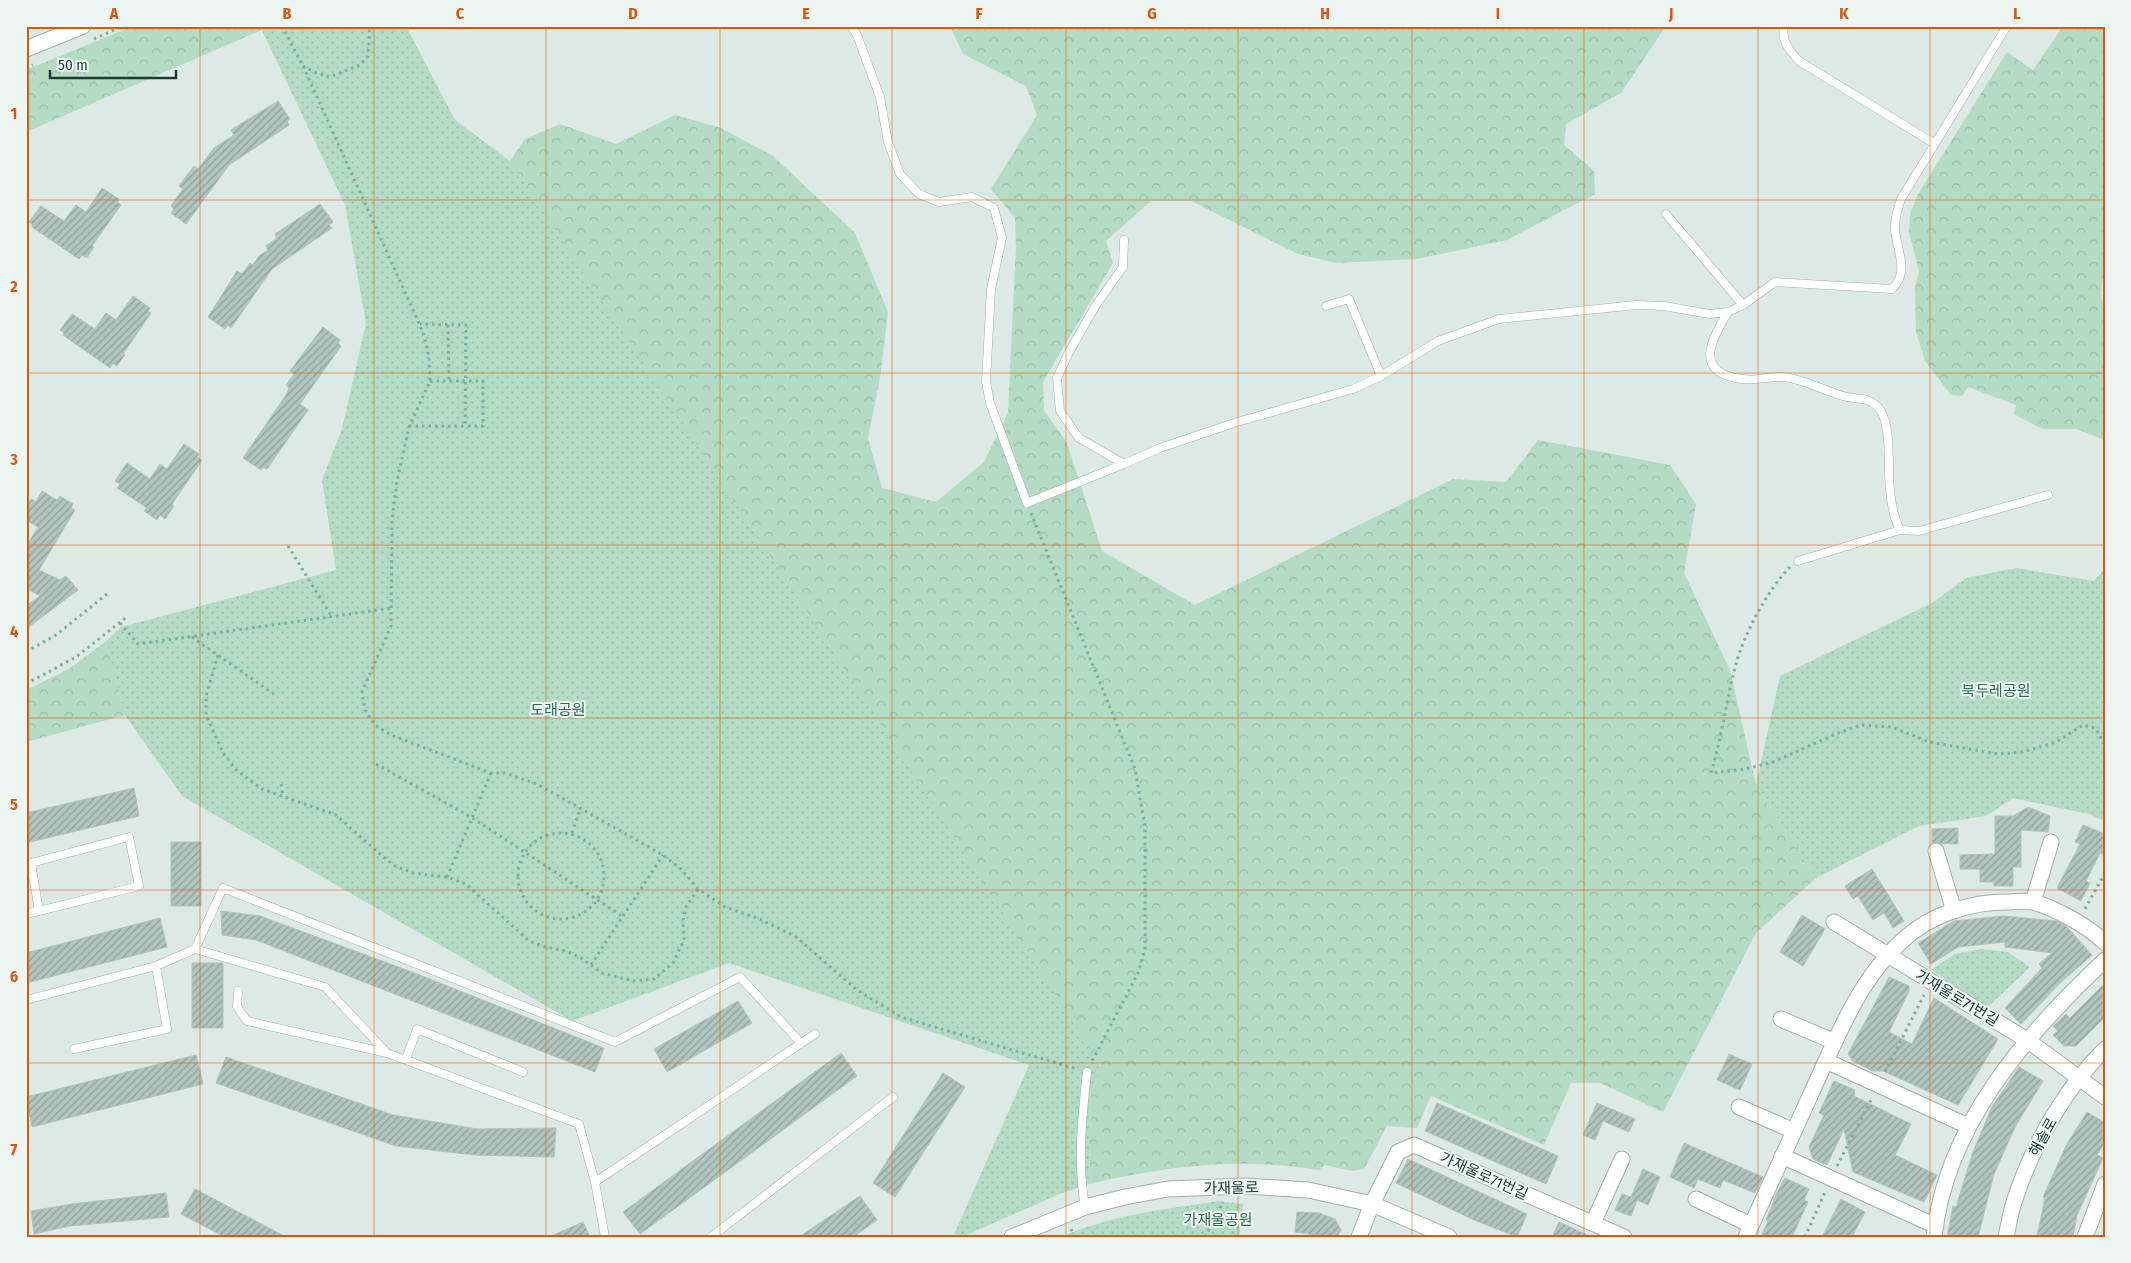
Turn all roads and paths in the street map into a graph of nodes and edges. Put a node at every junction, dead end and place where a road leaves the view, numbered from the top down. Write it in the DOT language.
graph roads {
  1 [pos="82,26"];
  2 [pos="282,26"];
  3 [pos="370,26"];
  4 [pos="851,26"];
  5 [pos="1784,26"];
  6 [pos="2007,26"];
  7 [pos="26,49"];
  8 [pos="303,66"];
  9 [pos="1935,144"];
  10 [pos="1666,214"];
  11 [pos="1124,240"];
  12 [pos="1743,305"];
  13 [pos="1326,306"];
  14 [pos="1728,312"];
  15 [pos="420,324"];
  16 [pos="448,324"];
  17 [pos="1381,376"];
  18 [pos="430,381"];
  19 [pos="449,381"];
  20 [pos="465,381"];
  21 [pos="409,426"];
  22 [pos="465,426"];
  23 [pos="1124,464"];
  24 [pos="2048,495"];
  25 [pos="1027,503"];
  26 [pos="1900,530"];
  27 [pos="288,546"];
  28 [pos="1798,561"];
  29 [pos="107,594"];
  30 [pos="392,608"];
  31 [pos="128,616"];
  32 [pos="332,617"];
  33 [pos="120,623"];
  34 [pos="192,636"];
  35 [pos="26,652"];
  36 [pos="218,655"];
  37 [pos="26,684"];
  38 [pos="275,696"];
  39 [pos="2105,745"];
  40 [pos="376,764"];
  41 [pos="491,773"];
  42 [pos="281,784"];
  43 [pos="283,797"];
  44 [pos="580,809"];
  45 [pos="471,817"];
  46 [pos="572,833"];
  47 [pos="2051,842"];
  48 [pos="1936,851"];
  49 [pos="525,852"];
  50 [pos="662,854"];
  51 [pos="2105,872"];
  52 [pos="448,877"];
  53 [pos="698,889"];
  54 [pos="598,898"];
  55 [pos="2033,902"];
  56 [pos="39,911"];
  57 [pos="1954,911"];
  58 [pos="26,914"];
  59 [pos="622,916"];
  60 [pos="1834,922"];
  61 [pos="2077,923"];
  62 [pos="2105,943"];
  63 [pos="195,949"];
  64 [pos="1887,956"];
  65 [pos="2105,960"];
  66 [pos="591,965"];
  67 [pos="156,966"];
  68 [pos="1931,981"];
  69 [pos="238,991"];
  70 [pos="26,1000"];
  71 [pos="1782,1019"];
  72 [pos="815,1034"];
  73 [pos="2027,1040"];
  74 [pos="1835,1042"];
  75 [pos="801,1043"];
  76 [pos="74,1049"];
  77 [pos="2105,1049"];
  78 [pos="387,1053"];
  79 [pos="406,1059"];
  80 [pos="1826,1061"];
  81 [pos="524,1072"];
  82 [pos="1087,1072"];
  83 [pos="2078,1078"];
  84 [pos="1878,1085"];
  85 [pos="2105,1097"];
  86 [pos="893,1098"];
  87 [pos="1739,1107"];
  88 [pos="1968,1126"];
  89 [pos="1794,1131"];
  90 [pos="1782,1156"];
  91 [pos="1622,1159"];
  92 [pos="1830,1178"];
  93 [pos="595,1182"];
  94 [pos="2105,1184"];
  95 [pos="1226,1187"];
  96 [pos="1696,1199"];
  97 [pos="1372,1204"];
  98 [pos="1085,1207"];
  99 [pos="1593,1223"];
  100 [pos="1749,1231"];
  101 [pos="1935,1231"];
  102 [pos="605,1237"];
  103 [pos="711,1237"];
  104 [pos="1012,1237"];
  105 [pos="1205,1237"];
  106 [pos="1359,1237"];
  107 [pos="1449,1237"];
  108 [pos="1624,1237"];
  109 [pos="1805,1237"];
  110 [pos="2006,1237"];
  111 [pos="2085,1237"];
  1 -- 7 [label="street"];
  2 -- 8 [label="path"];
  3 -- 8 [label="path"];
  4 -- 25 [label="lane"];
  5 -- 9 [label="lane"];
  6 -- 9 [label="lane"];
  8 -- 15 [label="path"];
  9 -- 12 [label="lane"];
  10 -- 12 [label="lane"];
  11 -- 23 [label="lane"];
  12 -- 14 [label="lane"];
  13 -- 17 [label="lane"];
  14 -- 17 [label="lane"];
  14 -- 26 [label="lane"];
  15 -- 16 [label="path"];
  15 -- 18 [label="path"];
  16 -- 19 [label="path"];
  16 -- 20 [label="path"];
  17 -- 23 [label="lane"];
  18 -- 19 [label="path"];
  18 -- 21 [label="path"];
  19 -- 20 [label="path"];
  20 -- 22 [label="path"];
  20 -- 22 [label="path"];
  21 -- 22 [label="path"];
  21 -- 30 [label="path"];
  23 -- 25 [label="lane"];
  24 -- 26 [label="lane"];
  25 -- 82 [label="path"];
  26 -- 28 [label="lane"];
  27 -- 32 [label="path"];
  28 -- 39 [label="path"];
  29 -- 35 [label="path"];
  30 -- 32 [label="path"];
  30 -- 41 [label="path"];
  31 -- 33 [label="path"];
  32 -- 34 [label="path"];
  33 -- 34 [label="path"];
  33 -- 37 [label="path"];
  34 -- 36 [label="path"];
  36 -- 38 [label="path"];
  36 -- 43 [label="path"];
  40 -- 45 [label="path"];
  41 -- 44 [label="path"];
  41 -- 45 [label="path"];
  42 -- 43 [label="path"];
  43 -- 52 [label="path"];
  44 -- 46 [label="path"];
  44 -- 50 [label="path"];
  45 -- 49 [label="path"];
  45 -- 52 [label="path"];
  46 -- 49 [label="path"];
  46 -- 54 [label="path"];
  47 -- 55 [label="street"];
  48 -- 57 [label="street"];
  49 -- 54 [label="path"];
  49 -- 54 [label="path"];
  50 -- 53 [label="path"];
  50 -- 59 [label="path"];
  51 -- 61 [label="path"];
  52 -- 66 [label="path"];
  53 -- 66 [label="path"];
  53 -- 82 [label="path"];
  54 -- 59 [label="path"];
  55 -- 57 [label="street"];
  55 -- 61 [label="street"];
  56 -- 56 [label="lane"];
  56 -- 58 [label="lane"];
  57 -- 64 [label="street"];
  59 -- 66 [label="path"];
  60 -- 64 [label="street, 가재울로71번길"];
  61 -- 62 [label="street"];
  63 -- 67 [label="lane"];
  63 -- 75 [label="lane"];
  63 -- 78 [label="lane"];
  64 -- 68 [label="street, 가재울로71번길"];
  64 -- 74 [label="street"];
  65 -- 73 [label="street"];
  67 -- 70 [label="lane"];
  67 -- 76 [label="lane"];
  68 -- 73 [label="street, 가재울로71번길"];
  68 -- 84 [label="path"];
  69 -- 78 [label="lane"];
  71 -- 74 [label="street"];
  72 -- 75 [label="lane"];
  73 -- 83 [label="street, 가재울로71번길"];
  73 -- 88 [label="street"];
  74 -- 80 [label="street"];
  75 -- 93 [label="lane"];
  77 -- 83 [label="street, 해솔로"];
  78 -- 79 [label="lane"];
  79 -- 81 [label="lane"];
  79 -- 93 [label="lane"];
  80 -- 84 [label="street"];
  80 -- 89 [label="street"];
  82 -- 98 [label="lane"];
  83 -- 85 [label="street, 가재울로71번길"];
  83 -- 110 [label="street, 해솔로"];
  84 -- 88 [label="street"];
  84 -- 92 [label="path"];
  86 -- 103 [label="lane"];
  87 -- 89 [label="street"];
  88 -- 101 [label="street"];
  89 -- 90 [label="street"];
  90 -- 92 [label="street"];
  90 -- 100 [label="street"];
  91 -- 99 [label="street"];
  92 -- 101 [label="street"];
  92 -- 109 [label="path"];
  93 -- 102 [label="lane"];
  94 -- 111 [label="street"];
  95 -- 97 [label="street, 가재울로"];
  95 -- 98 [label="street, 가재울로"];
  95 -- 105 [label="path"];
  96 -- 100 [label="street"];
  97 -- 99 [label="street, 가재울로71번길"];
  97 -- 106 [label="street, 가재울로71번길"];
  97 -- 107 [label="street, 가재울로"];
  98 -- 104 [label="street, 가재울로"];
  99 -- 108 [label="street, 가재울로71번길"];
}
